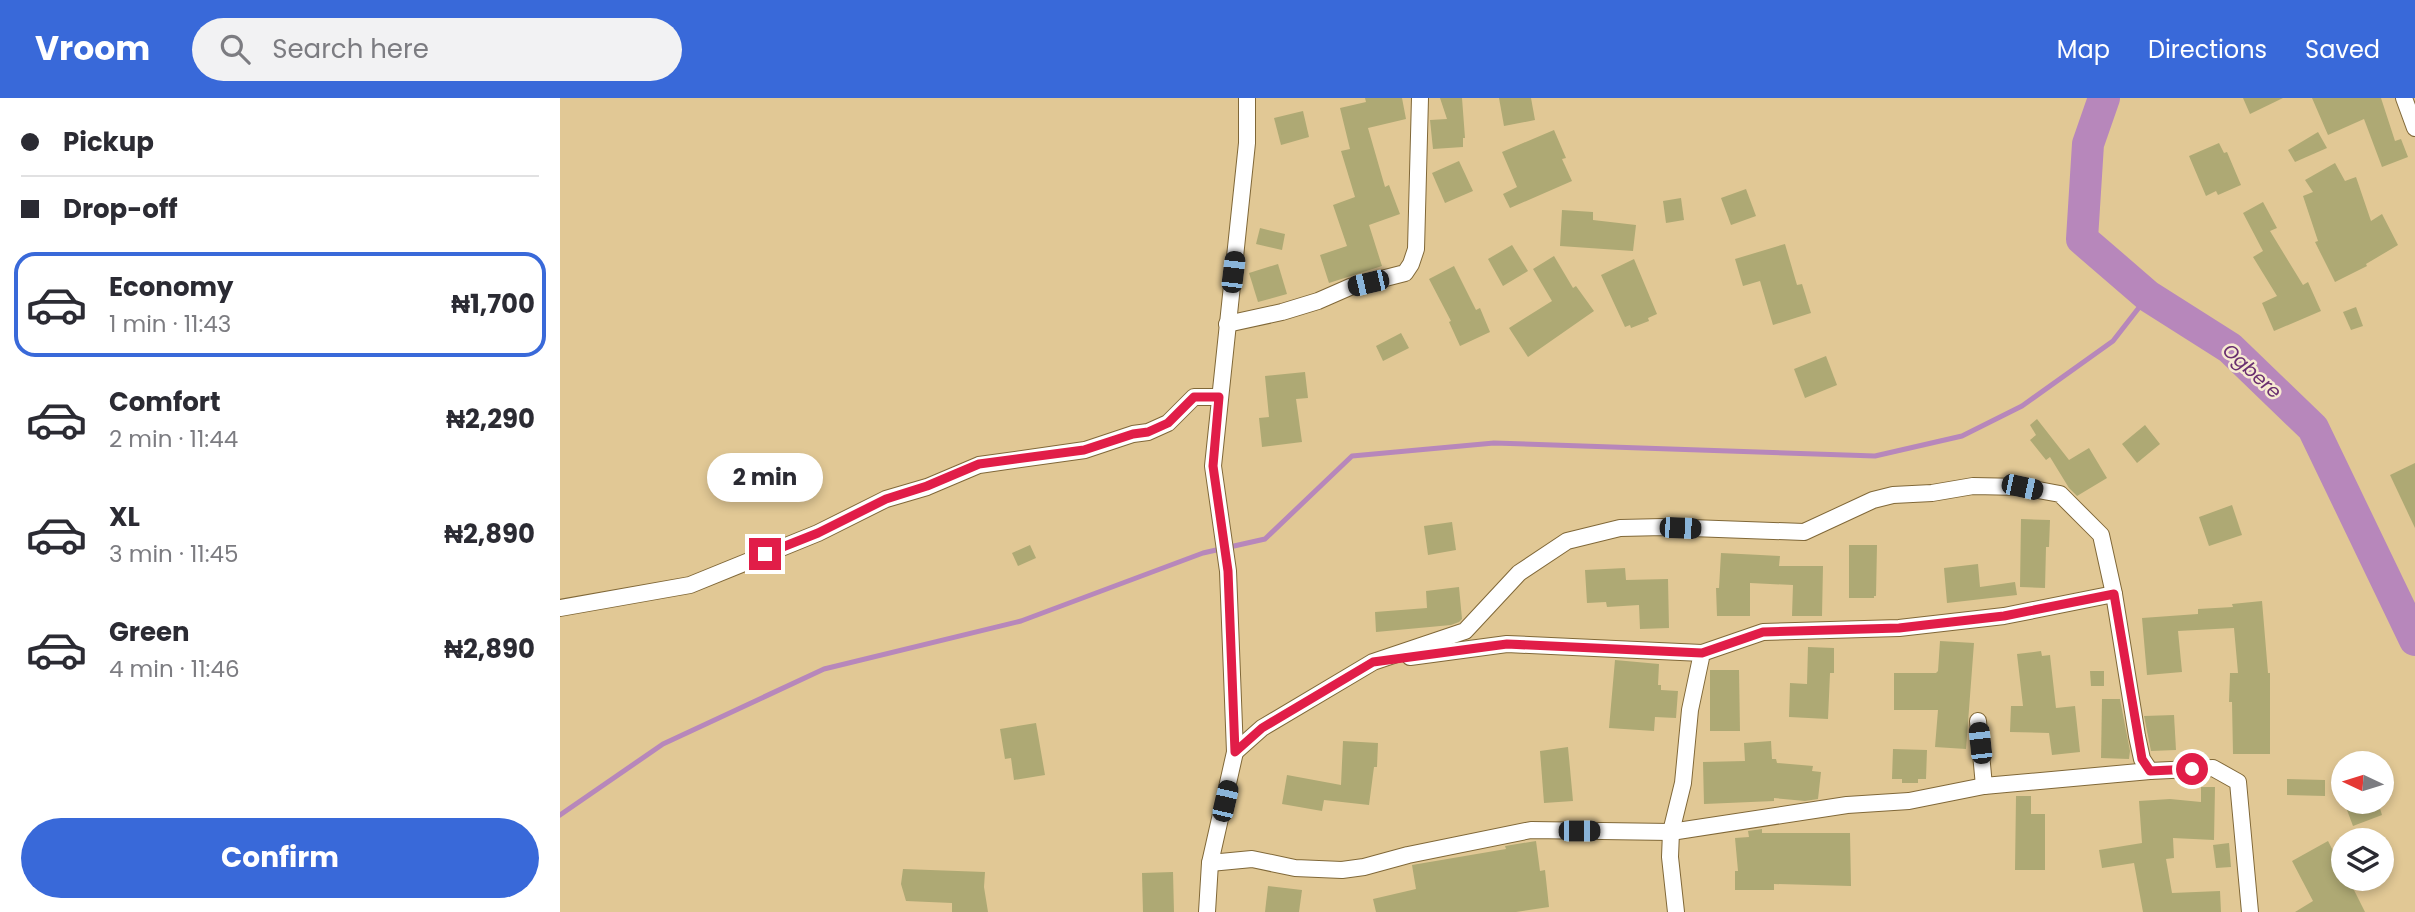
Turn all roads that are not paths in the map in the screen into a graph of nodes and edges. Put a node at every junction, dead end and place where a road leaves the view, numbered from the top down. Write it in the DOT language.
graph roads {
  1 [pos="1247,98"];
  2 [pos="1420,98"];
  3 [pos="2404,98"];
  4 [pos="2415,128"];
  5 [pos="1227,324"];
  6 [pos="1219,397"];
  7 [pos="2114,594"];
  8 [pos="560,608"];
  9 [pos="1702,653"];
  10 [pos="1373,662"];
  11 [pos="1978,721"];
  12 [pos="1235,752"];
  13 [pos="2150,771"];
  14 [pos="1984,786"];
  15 [pos="1671,832"];
  16 [pos="1210,863"];
  17 [pos="1207,912"];
  18 [pos="1676,912"];
  19 [pos="2250,912"];
  1 -- 5 [label="street"];
  2 -- 5 [label="street"];
  3 -- 4 [label="street"];
  5 -- 6 [label="street"];
  6 -- 8 [label="street"];
  6 -- 12 [label="street"];
  7 -- 9 [label="street"];
  7 -- 10 [label="street"];
  7 -- 13 [label="street"];
  9 -- 10 [label="street"];
  9 -- 15 [label="street"];
  10 -- 12 [label="street"];
  11 -- 14 [label="street"];
  12 -- 16 [label="street"];
  13 -- 14 [label="street"];
  13 -- 19 [label="street"];
  14 -- 15 [label="street"];
  15 -- 16 [label="street"];
  15 -- 18 [label="street"];
  16 -- 17 [label="street"];
}
